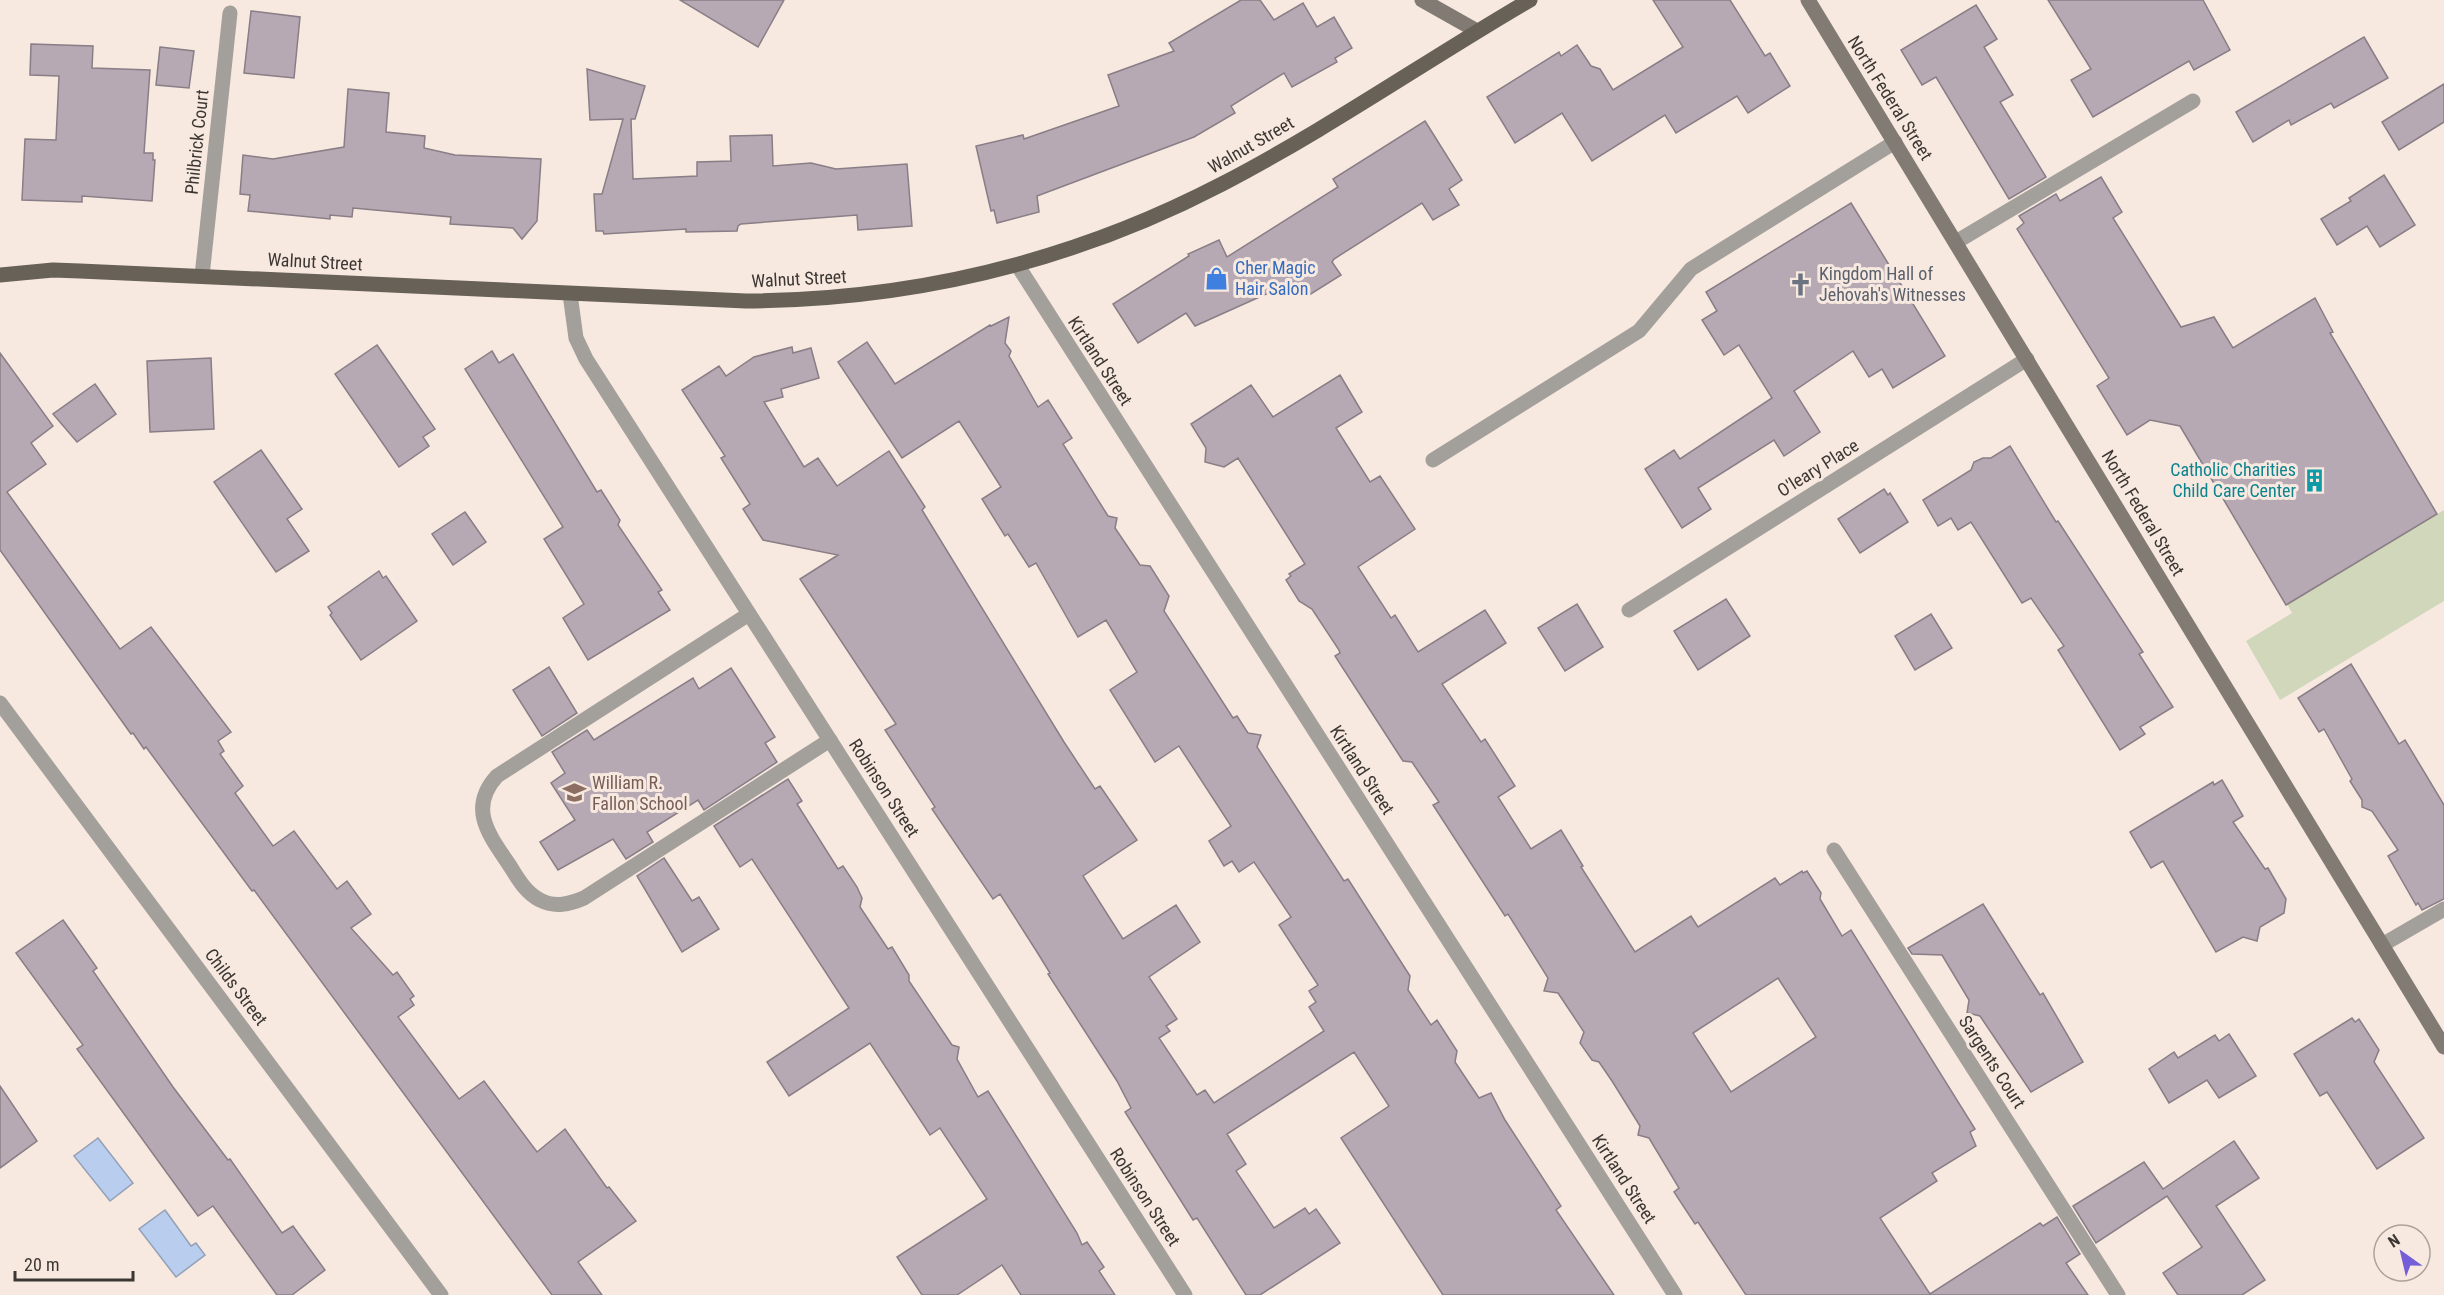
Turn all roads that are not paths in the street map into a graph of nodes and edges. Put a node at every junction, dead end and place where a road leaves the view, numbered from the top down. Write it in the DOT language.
graph roads {
  1 [pos="1422,0"];
  2 [pos="1530,0"];
  3 [pos="1808,0"];
  4 [pos="230,13"];
  5 [pos="1478,31"];
  6 [pos="2193,101"];
  7 [pos="1895,142"];
  8 [pos="1956,242"];
  9 [pos="1018,266"];
  10 [pos="0,275"];
  11 [pos="202,276"];
  12 [pos="570,294"];
  13 [pos="2027,359"];
  14 [pos="1433,460"];
  15 [pos="1629,610"];
  16 [pos="749,614"];
  17 [pos="0,703"];
  18 [pos="830,740"];
  19 [pos="1834,850"];
  20 [pos="2444,909"];
  21 [pos="2382,945"];
  22 [pos="2444,1047"];
  23 [pos="441,1295"];
  24 [pos="1185,1295"];
  25 [pos="1675,1295"];
  26 [pos="2118,1295"];
  1 -- 5 [label="street"];
  2 -- 5 [label="main road, Walnut Street"];
  3 -- 7 [label="street, North Federal Street"];
  4 -- 11 [label="street, Philbrick Court"];
  5 -- 9 [label="main road, Walnut Street"];
  6 -- 8 [label="street"];
  7 -- 8 [label="street, North Federal Street"];
  7 -- 14 [label="street"];
  8 -- 13 [label="street, North Federal Street"];
  9 -- 12 [label="main road, Walnut Street"];
  9 -- 25 [label="street, Kirtland Street"];
  10 -- 11 [label="main road, Walnut Street"];
  11 -- 12 [label="main road, Walnut Street"];
  12 -- 16 [label="street, Robinson Street"];
  13 -- 15 [label="street, O'leary Place"];
  13 -- 21 [label="street, North Federal Street"];
  16 -- 18 [label="street, Robinson Street"];
  16 -- 18 [label="street"];
  17 -- 23 [label="street, Childs Street"];
  18 -- 24 [label="street, Robinson Street"];
  19 -- 26 [label="street, Sargents Court"];
  20 -- 21 [label="street"];
  21 -- 22 [label="street, North Federal Street"];
}
